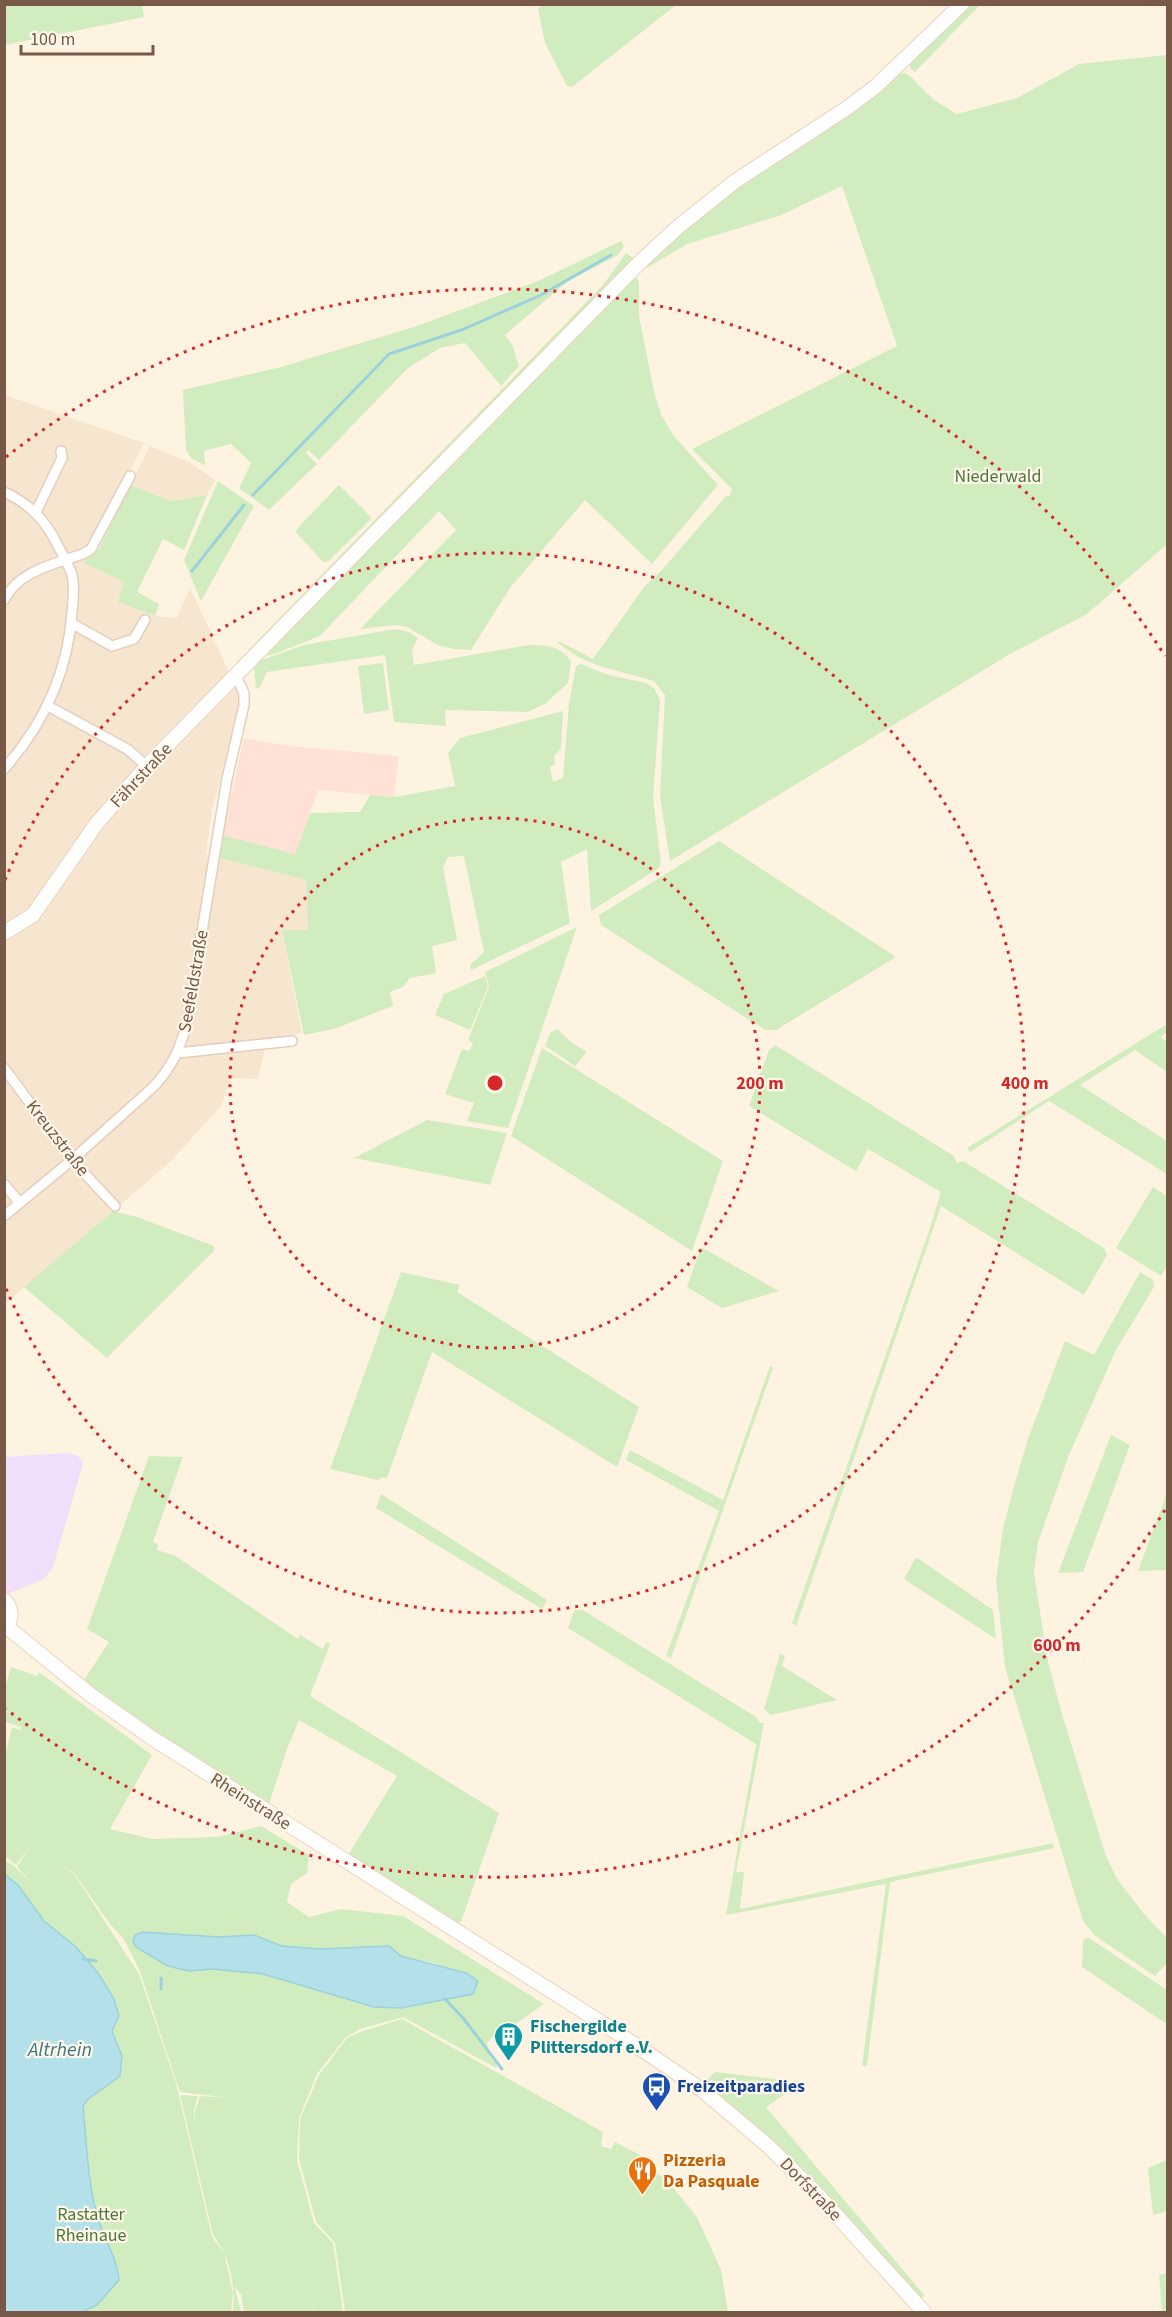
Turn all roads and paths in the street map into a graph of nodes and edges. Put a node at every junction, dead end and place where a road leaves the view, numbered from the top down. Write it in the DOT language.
graph roads {
  1 [pos="962,4"];
  2 [pos="61,451"];
  3 [pos="130,476"];
  4 [pos="4,492"];
  5 [pos="36,512"];
  6 [pos="65,560"];
  7 [pos="4,600"];
  8 [pos="145,620"];
  9 [pos="71,623"];
  10 [pos="236,676"];
  11 [pos="48,706"];
  12 [pos="147,766"];
  13 [pos="5,768"];
  14 [pos="4,933"];
  15 [pos="292,1041"];
  16 [pos="178,1053"];
  17 [pos="4,1068"];
  18 [pos="72,1160"];
  19 [pos="4,1184"];
  20 [pos="19,1202"];
  21 [pos="115,1206"];
  22 [pos="4,1215"];
  23 [pos="4,1600"];
  24 [pos="6,1628"];
  25 [pos="505,1961"];
  26 [pos="924,2313"];
  1 -- 10 [label="main road, Fährstraße"];
  2 -- 5 [label="street"];
  3 -- 6 [label="street"];
  4 -- 5 [label="street"];
  5 -- 6 [label="street"];
  6 -- 7 [label="street"];
  6 -- 9 [label="street"];
  8 -- 9 [label="street"];
  9 -- 11 [label="street"];
  10 -- 12 [label="main road, Fährstraße"];
  10 -- 16 [label="street, Seefeldstraße"];
  11 -- 12 [label="street"];
  11 -- 13 [label="street"];
  12 -- 14 [label="main road, Fährstraße"];
  15 -- 16 [label="street"];
  16 -- 18 [label="street, Seefeldstraße"];
  17 -- 18 [label="street, Kreuzstraße"];
  18 -- 20 [label="street, Seefeldstraße"];
  18 -- 21 [label="street, Kreuzstraße"];
  19 -- 20 [label="street"];
  20 -- 22 [label="street, Seefeldstraße"];
  23 -- 24 [label="main road, Rheinstraße"];
  24 -- 25 [label="main road, Rheinstraße"];
  25 -- 26 [label="main road, Dorfstraße"];
}
